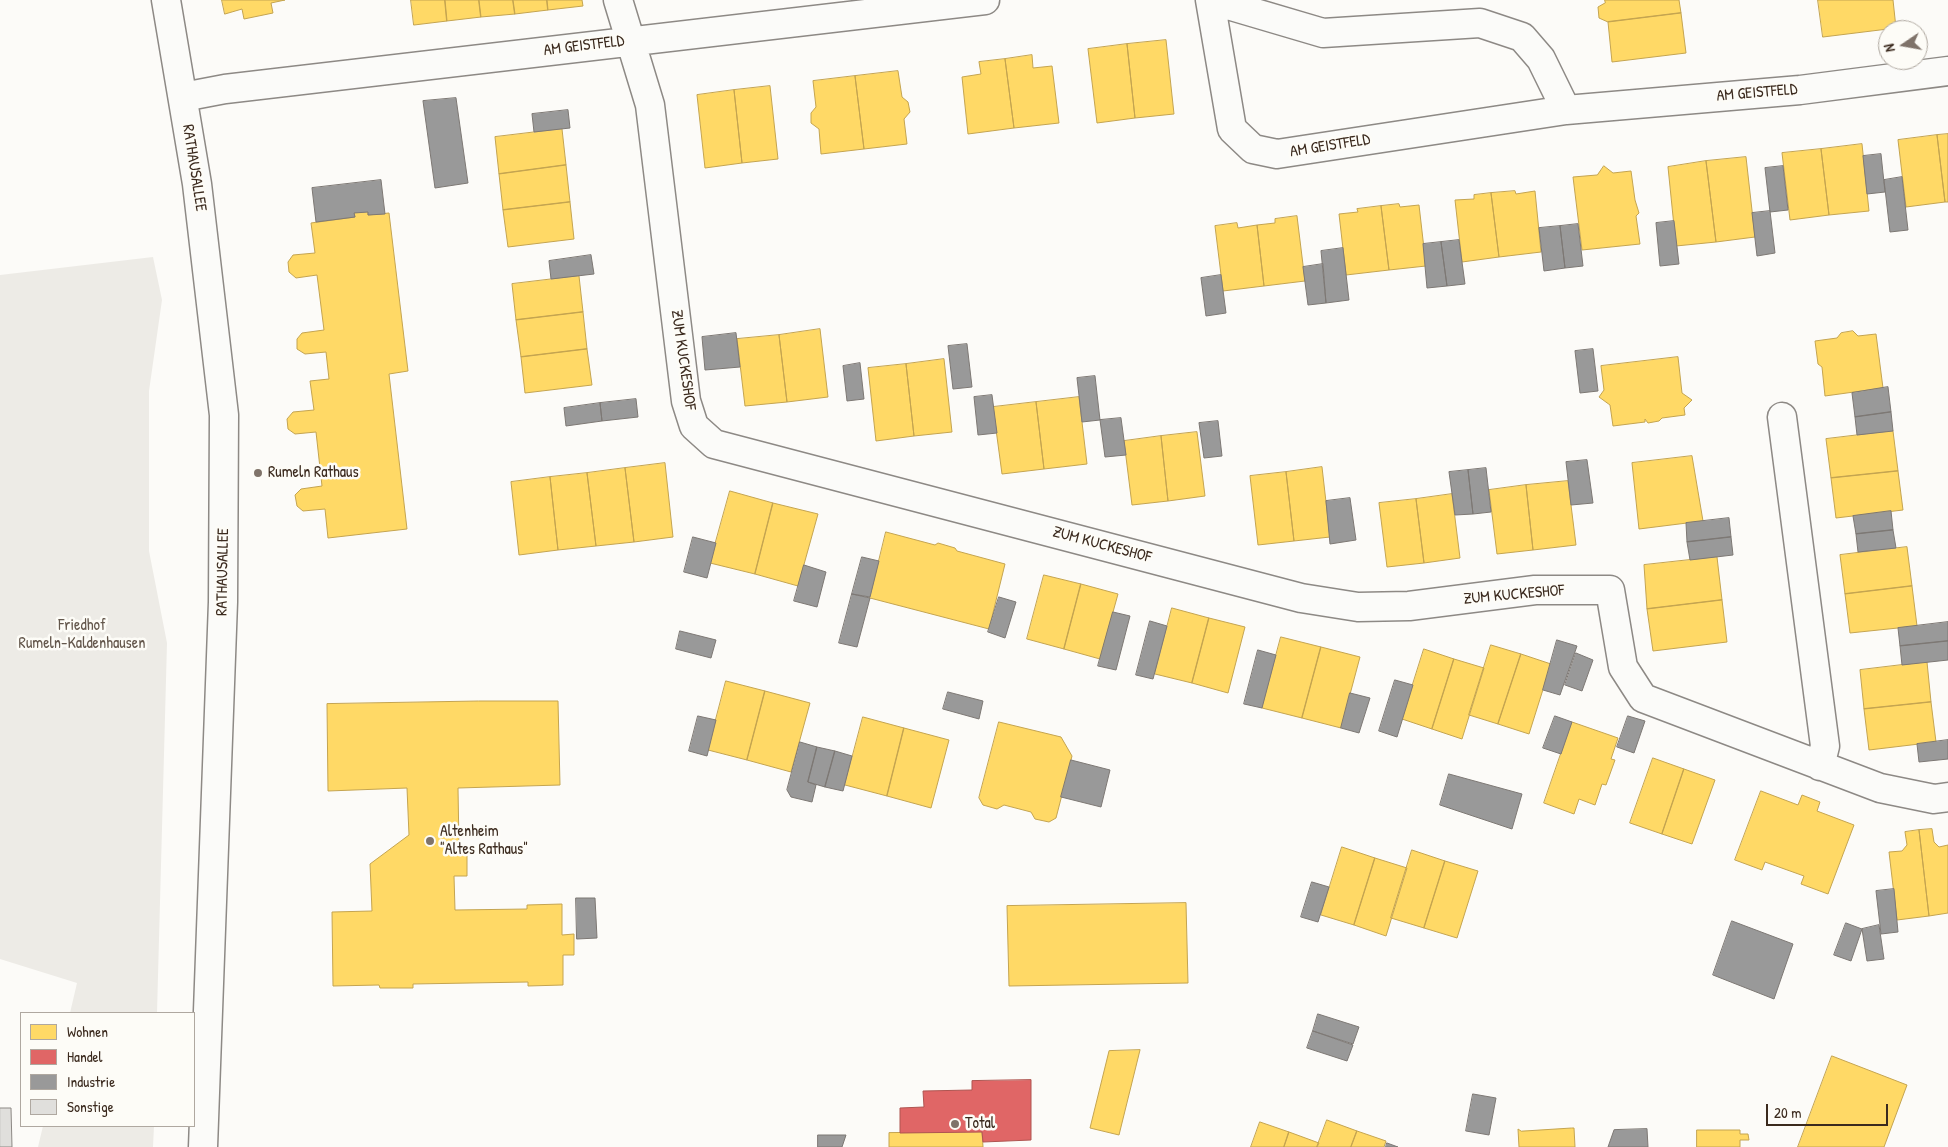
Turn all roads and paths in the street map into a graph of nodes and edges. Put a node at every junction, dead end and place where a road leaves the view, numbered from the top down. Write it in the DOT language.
graph roads {
  1 [pos="166,0"];
  2 [pos="618,0"];
  3 [pos="985,0"];
  4 [pos="1210,0"];
  5 [pos="630,40"];
  6 [pos="1948,71"];
  7 [pos="183,97"];
  8 [pos="1566,110"];
  9 [pos="1782,416"];
  10 [pos="1820,766"];
  11 [pos="1948,797"];
  12 [pos="203,1147"];
  1 -- 7 [label="street, RATHAUSALLEE"];
  2 -- 5 [label="street"];
  3 -- 5 [label="street, AM GEISTFELD"];
  4 -- 8 [label="street, AM GEISTFELD"];
  4 -- 8 [label="street, AM GEISTFELD"];
  5 -- 7 [label="street, AM GEISTFELD"];
  5 -- 10 [label="street, ZUM KUCKESHOF"];
  6 -- 8 [label="street, AM GEISTFELD"];
  7 -- 12 [label="street, RATHAUSALLEE"];
  9 -- 10 [label="street"];
  10 -- 11 [label="street, ZUM KUCKESHOF"];
}
